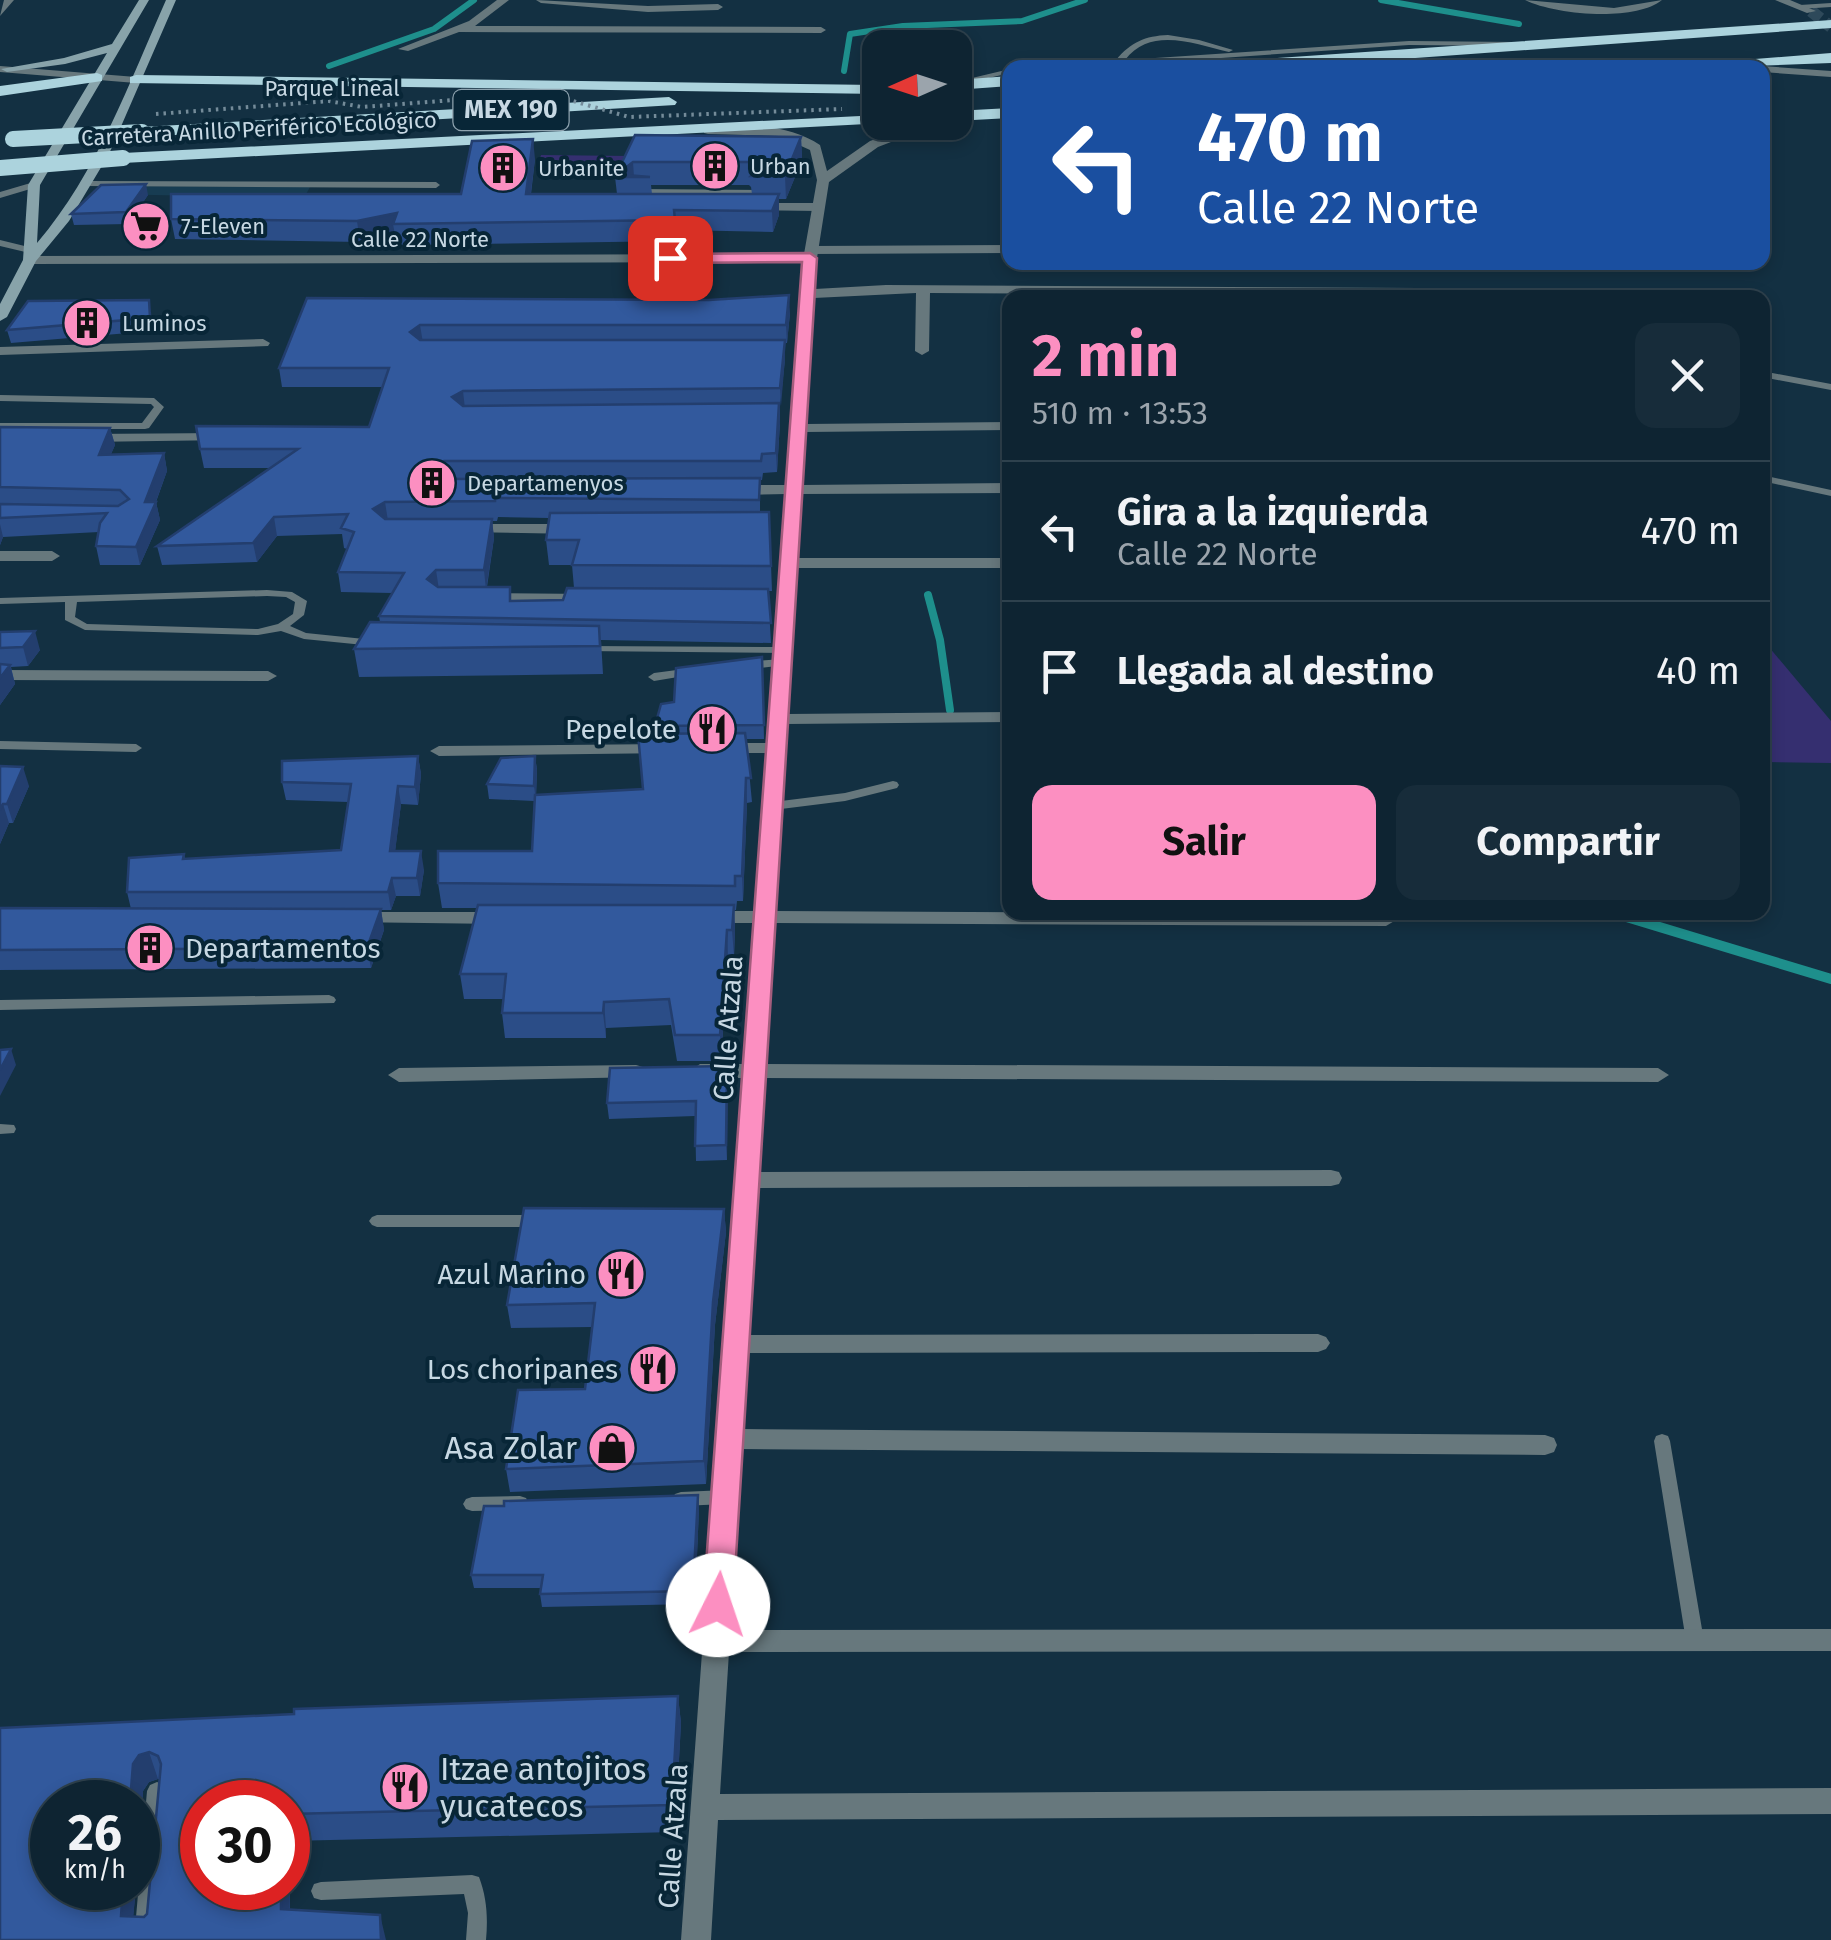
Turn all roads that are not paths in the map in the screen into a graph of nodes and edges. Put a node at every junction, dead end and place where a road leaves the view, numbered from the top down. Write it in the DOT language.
graph roads {
  1 [pos="9,0"];
  2 [pos="144,0"];
  3 [pos="170,0"];
  4 [pos="504,0"];
  5 [pos="541,0"];
  6 [pos="1530,0"];
  7 [pos="1657,0"];
  8 [pos="1780,0"];
  9 [pos="1831,5"];
  10 [pos="718,7"];
  11 [pos="1805,9"];
  12 [pos="0,13"];
  13 [pos="1831,24"];
  14 [pos="460,29"];
  15 [pos="821,30"];
  16 [pos="1537,45"];
  17 [pos="115,47"];
  18 [pos="404,49"];
  19 [pos="1244,54"];
  20 [pos="1831,58"];
  21 [pos="1120,60"];
  22 [pos="1150,60"];
  23 [pos="1320,60"];
  24 [pos="1770,62"];
  25 [pos="4,69"];
  26 [pos="1770,69"];
  27 [pos="1002,72"];
  28 [pos="1831,74"];
  29 [pos="97,78"];
  30 [pos="136,80"];
  31 [pos="972,80"];
  32 [pos="1002,81"];
  33 [pos="972,83"];
  34 [pos="862,89"];
  35 [pos="0,91"];
  36 [pos="862,91"];
  37 [pos="1002,113"];
  38 [pos="972,115"];
  39 [pos="862,121"];
  40 [pos="691,129"];
  41 [pos="6,139"];
  42 [pos="885,140"];
  43 [pos="0,168"];
  44 [pos="85,184"];
  45 [pos="34,185"];
  46 [pos="436,185"];
  47 [pos="634,193"];
  48 [pos="821,194"];
  49 [pos="0,195"];
  50 [pos="629,208"];
  51 [pos="0,243"];
  52 [pos="1002,250"];
  53 [pos="33,254"];
  54 [pos="810,254"];
  55 [pos="807,289"];
  56 [pos="923,289"];
  57 [pos="1002,291"];
  58 [pos="0,317"];
  59 [pos="264,343"];
  60 [pos="0,350"];
  61 [pos="922,350"];
  62 [pos="1770,376"];
  63 [pos="1831,388"];
  64 [pos="0,398"];
  65 [pos="792,419"];
  66 [pos="0,426"];
  67 [pos="1002,426"];
  68 [pos="235,437"];
  69 [pos="0,439"];
  70 [pos="1770,480"];
  71 [pos="1002,488"];
  72 [pos="719,490"];
  73 [pos="794,490"];
  74 [pos="1831,494"];
  75 [pos="599,528"];
  76 [pos="445,529"];
  77 [pos="0,556"];
  78 [pos="52,556"];
  79 [pos="789,563"];
  80 [pos="1002,564"];
  81 [pos="460,598"];
  82 [pos="611,599"];
  83 [pos="0,600"];
  84 [pos="762,600"];
  85 [pos="786,600"];
  86 [pos="71,601"];
  87 [pos="282,627"];
  88 [pos="382,643"];
  89 [pos="575,648"];
  90 [pos="783,657"];
  91 [pos="727,668"];
  92 [pos="709,670"];
  93 [pos="0,674"];
  94 [pos="268,676"];
  95 [pos="654,677"];
  96 [pos="1002,717"];
  97 [pos="778,719"];
  98 [pos="0,744"];
  99 [pos="136,748"];
  100 [pos="776,748"];
  101 [pos="439,750"];
  102 [pos="893,785"];
  103 [pos="773,806"];
  104 [pos="686,917"];
  105 [pos="765,917"];
  106 [pos="330,918"];
  107 [pos="528,918"];
  108 [pos="1002,918"];
  109 [pos="329,1000"];
  110 [pos="0,1005"];
  111 [pos="754,1071"];
  112 [pos="399,1075"];
  113 [pos="1658,1075"];
  114 [pos="1331,1178"];
  115 [pos="747,1180"];
  116 [pos="377,1221"];
  117 [pos="549,1222"];
  118 [pos="1318,1343"];
  119 [pos="736,1344"];
  120 [pos="730,1439"];
  121 [pos="1662,1441"];
  122 [pos="1546,1445"];
  123 [pos="726,1498"];
  124 [pos="667,1499"];
  125 [pos="531,1502"];
  126 [pos="472,1504"];
  127 [pos="1831,1640"];
  128 [pos="716,1641"];
  129 [pos="1694,1641"];
  130 [pos="1831,1801"];
  131 [pos="705,1807"];
  132 [pos="321,1891"];
  133 [pos="147,1910"];
  134 [pos="144,1940"];
  135 [pos="476,1940"];
  136 [pos="696,1940"];
  1 -- 12 [label="street"];
  2 -- 17 [label="main road"];
  3 -- 30 [label="main road"];
  4 -- 14 [label="street"];
  5 -- 10 [label="street"];
  6 -- 7 [label="street"];
  8 -- 11 [label="street"];
  9 -- 11 [label="lane"];
  13 -- 16 [label="highway"];
  14 -- 15 [label="street"];
  14 -- 18 [label="street"];
  16 -- 19 [label="lane"];
  16 -- 23 [label="highway"];
  17 -- 25 [label="main road"];
  17 -- 29 [label="main road"];
  19 -- 21 [label="lane"];
  19 -- 22 [label="lane"];
  20 -- 24 [label="highway"];
  25 -- 29 [label="street"];
  26 -- 28 [label="street"];
  27 -- 31 [label="lane"];
  29 -- 30 [label="street"];
  29 -- 35 [label="highway"];
  29 -- 45 [label="main road"];
  30 -- 34 [label="highway"];
  30 -- 44 [label="main road"];
  32 -- 33 [label="highway"];
  36 -- 41 [label="highway, Carretera Anillo Periférico Ecológico / MEX 190, bridge"];
  37 -- 38 [label="highway"];
  39 -- 40 [label="highway, Carretera Anillo Periférico Ecológico / MEX 190"];
  40 -- 43 [label="highway, Carretera Anillo Periférico Ecológico / MEX 190, bridge"];
  40 -- 48 [label="street"];
  42 -- 48 [label="street"];
  44 -- 46 [label="lane"];
  44 -- 53 [label="main road"];
  45 -- 49 [label="lane"];
  45 -- 53 [label="main road"];
  47 -- 48 [label="street"];
  48 -- 50 [label="street"];
  48 -- 54 [label="street, Calle Atzala"];
  51 -- 53 [label="lane"];
  52 -- 54 [label="street, Calle 22 Norte"];
  53 -- 54 [label="street, Calle 22 Norte"];
  53 -- 58 [label="main road"];
  54 -- 55 [label="street, Calle Atzala"];
  55 -- 56 [label="street"];
  55 -- 65 [label="street, Calle Atzala"];
  56 -- 57 [label="street"];
  56 -- 61 [label="street"];
  59 -- 60 [label="street"];
  62 -- 63 [label="lane"];
  64 -- 66 [label="lane"];
  65 -- 67 [label="street"];
  65 -- 73 [label="street, Calle Atzala"];
  68 -- 69 [label="street"];
  70 -- 74 [label="lane"];
  71 -- 73 [label="street"];
  72 -- 73 [label="street"];
  73 -- 79 [label="street, Calle Atzala"];
  75 -- 76 [label="street"];
  77 -- 78 [label="street"];
  79 -- 80 [label="street"];
  79 -- 85 [label="street, Calle Atzala"];
  81 -- 82 [label="street"];
  83 -- 86 [label="lane"];
  84 -- 85 [label="street"];
  85 -- 90 [label="street, Calle Atzala"];
  86 -- 87 [label="lane"];
  86 -- 87 [label="lane"];
  87 -- 88 [label="lane"];
  89 -- 90 [label="lane"];
  90 -- 91 [label="lane"];
  90 -- 97 [label="street, Calle Atzala"];
  92 -- 95 [label="lane"];
  93 -- 94 [label="street"];
  96 -- 97 [label="street"];
  97 -- 100 [label="street, Calle Atzala"];
  98 -- 99 [label="lane"];
  100 -- 101 [label="street"];
  100 -- 103 [label="street, Calle Atzala"];
  102 -- 103 [label="lane"];
  103 -- 105 [label="street, Calle Atzala"];
  104 -- 105 [label="street"];
  105 -- 108 [label="street"];
  105 -- 111 [label="street, Calle Atzala"];
  106 -- 107 [label="street"];
  109 -- 110 [label="lane"];
  111 -- 112 [label="street"];
  111 -- 113 [label="street"];
  111 -- 115 [label="street, Calle Atzala"];
  114 -- 115 [label="street"];
  115 -- 119 [label="street, Calle Atzala"];
  116 -- 117 [label="lane"];
  118 -- 119 [label="street"];
  119 -- 120 [label="street, Calle Atzala"];
  120 -- 122 [label="street"];
  120 -- 123 [label="street, Calle Atzala"];
  121 -- 129 [label="lane"];
  123 -- 124 [label="lane"];
  123 -- 128 [label="street, Calle Atzala"];
  125 -- 126 [label="lane"];
  127 -- 129 [label="street"];
  128 -- 129 [label="street"];
  128 -- 131 [label="street, Calle Atzala"];
  130 -- 131 [label="street"];
  131 -- 136 [label="street, Calle Atzala"];
  132 -- 135 [label="lane"];
  133 -- 134 [label="lane"];
}
